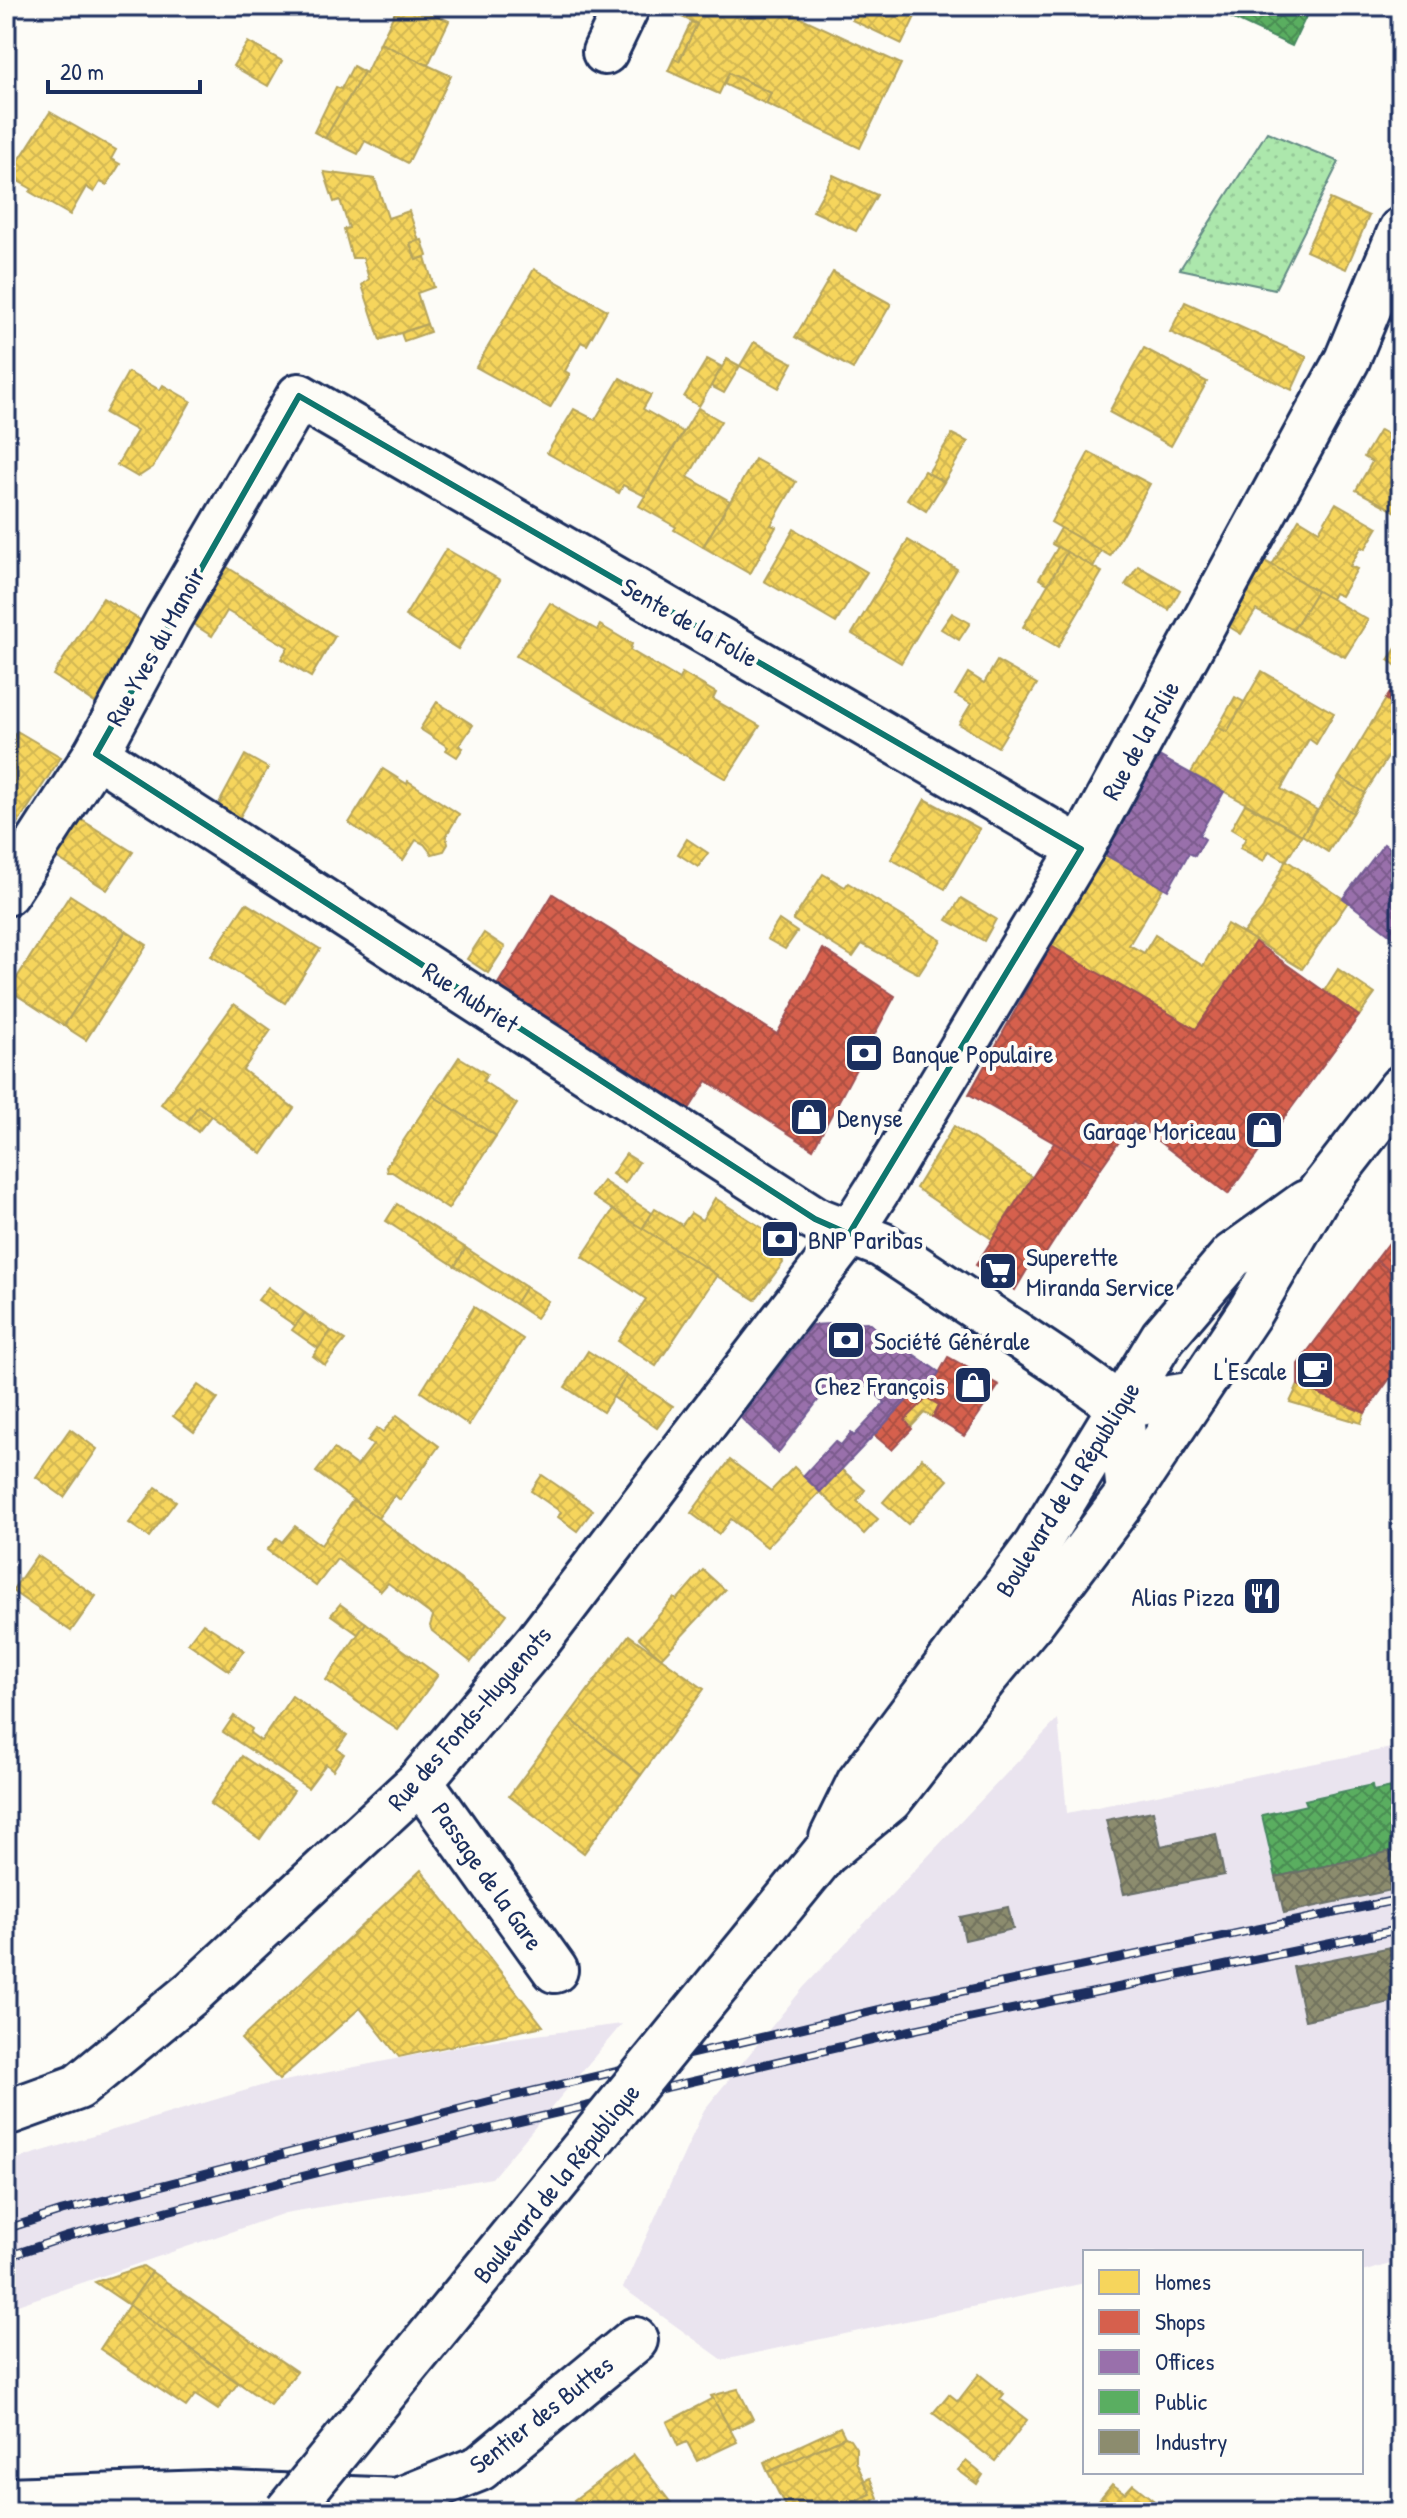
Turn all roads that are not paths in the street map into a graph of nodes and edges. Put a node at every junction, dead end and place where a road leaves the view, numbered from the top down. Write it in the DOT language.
graph roads {
  1 [pos="627,6"];
  2 [pos="605,52"];
  3 [pos="1401,230"];
  4 [pos="299,396"];
  5 [pos="96,754"];
  6 [pos="1081,849"];
  7 [pos="6,893"];
  8 [pos="1401,1088"];
  9 [pos="1318,1195"];
  10 [pos="849,1234"];
  11 [pos="1195,1394"];
  12 [pos="1120,1406"];
  13 [pos="1129,1493"];
  14 [pos="420,1781"];
  15 [pos="824,1854"];
  16 [pos="555,1970"];
  17 [pos="6,2113"];
  18 [pos="635,2340"];
  19 [pos="6,2500"];
  20 [pos="201,2502"];
  21 [pos="395,2506"];
  22 [pos="287,2512"];
  1 -- 2 [label="street"];
  3 -- 6 [label="street, Rue de la Folie"];
  4 -- 5 [label="street, Rue Yves du Manoir"];
  4 -- 6 [label="street, Sente de la Folie"];
  5 -- 7 [label="street, Rue Yves du Manoir"];
  5 -- 10 [label="street, Rue Aubriet"];
  6 -- 10 [label="street, Rue de la Folie"];
  8 -- 9 [label="street, Boulevard de la République"];
  9 -- 11 [label="street, Boulevard de la République"];
  9 -- 12 [label="street, Boulevard de la République"];
  10 -- 12 [label="street, Rue Aubriet"];
  10 -- 14 [label="street, Rue des Fonds-Huguenots"];
  11 -- 12 [label="street"];
  11 -- 13 [label="street, Boulevard de la République"];
  12 -- 13 [label="street"];
  12 -- 15 [label="street, Boulevard de la République"];
  13 -- 15 [label="street, Boulevard de la République"];
  14 -- 16 [label="street, Passage de la Gare"];
  14 -- 17 [label="street, Rue des Fonds-Huguenots"];
  15 -- 22 [label="street, Boulevard de la République, bridge"];
  18 -- 21 [label="street, Sentier des Buttes"];
  19 -- 20 [label="street"];
  20 -- 21 [label="street"];
}
